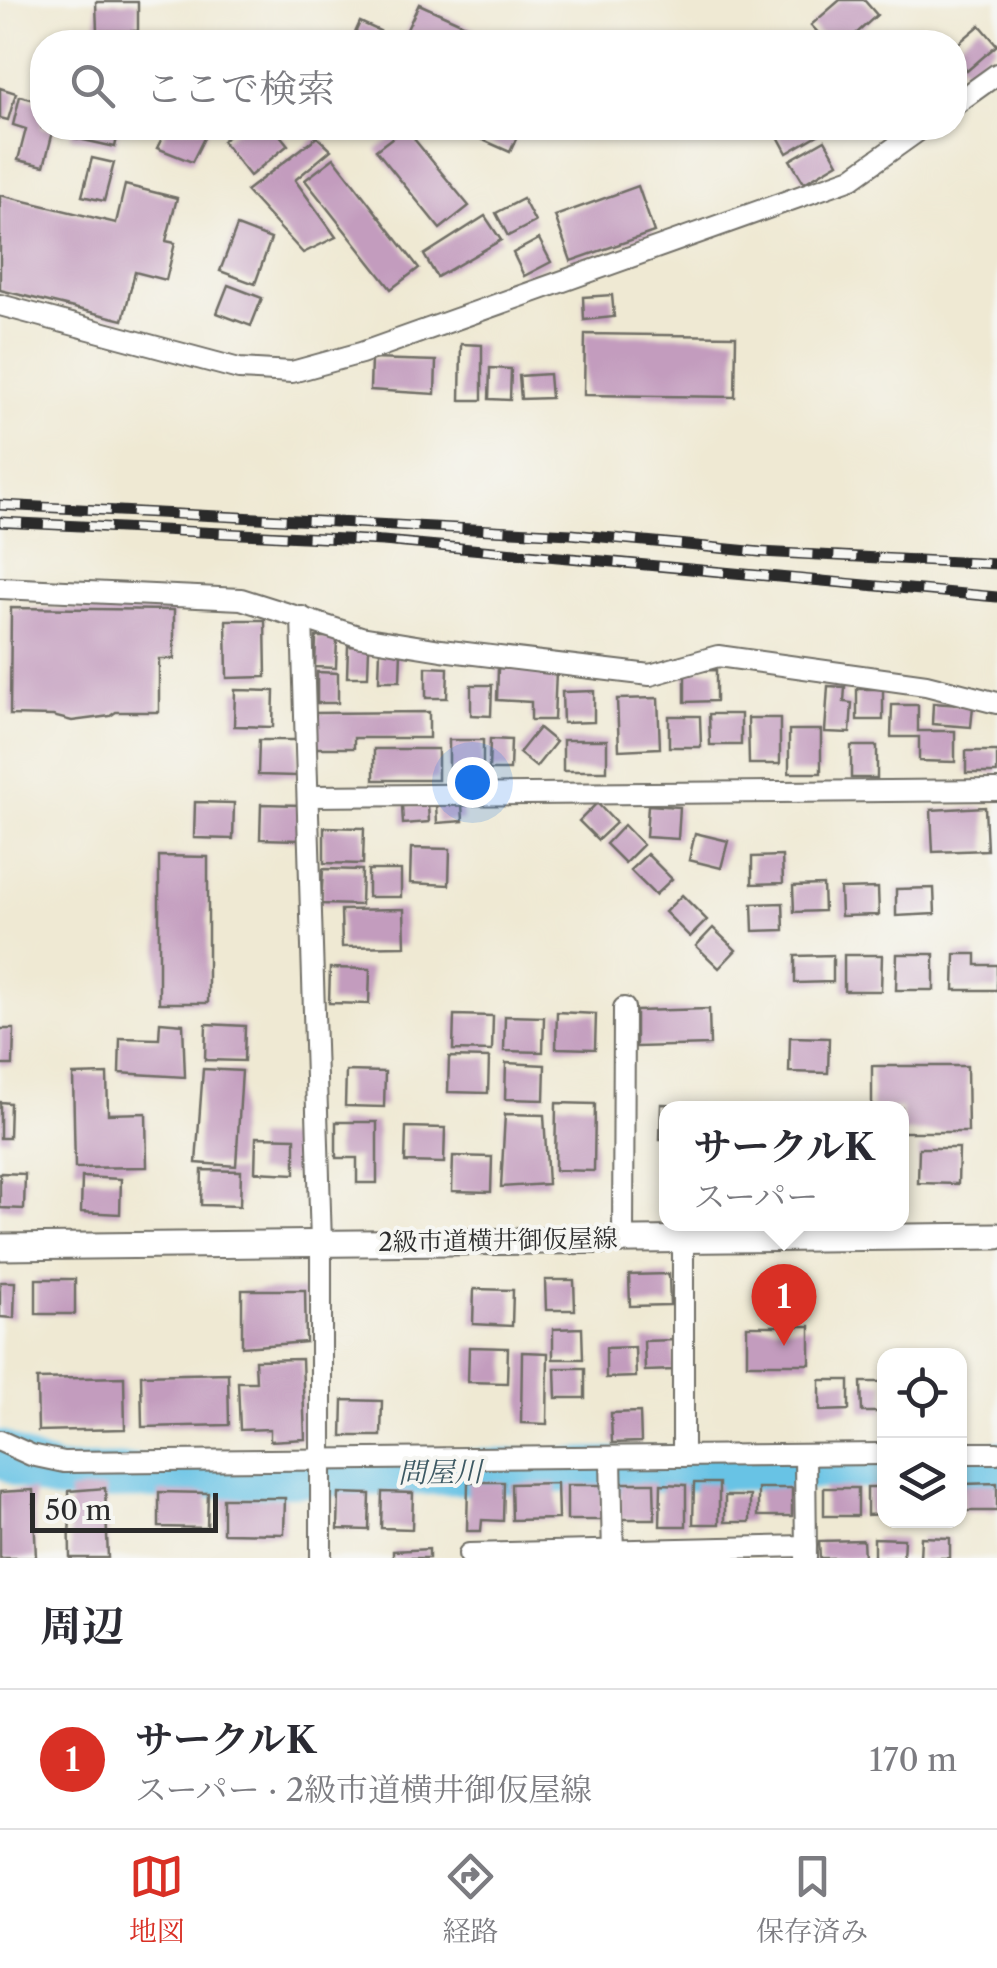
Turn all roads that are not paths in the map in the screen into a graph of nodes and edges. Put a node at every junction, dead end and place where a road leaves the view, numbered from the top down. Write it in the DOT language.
graph roads {
  1 [pos="997,74"];
  2 [pos="967,95"];
  3 [pos="905,140"];
  4 [pos="0,306"];
  5 [pos="0,588"];
  6 [pos="302,617"];
  7 [pos="997,702"];
  8 [pos="997,790"];
  9 [pos="308,796"];
  10 [pos="624,1008"];
  11 [pos="997,1236"];
  12 [pos="622,1238"];
  13 [pos="684,1238"];
  14 [pos="321,1242"];
  15 [pos="0,1247"];
  16 [pos="0,1441"];
  17 [pos="997,1453"];
  18 [pos="877,1454"];
  19 [pos="967,1454"];
  20 [pos="805,1455"];
  21 [pos="611,1456"];
  22 [pos="684,1456"];
  23 [pos="321,1459"];
  24 [pos="806,1552"];
  25 [pos="469,1554"];
  26 [pos="613,1554"];
  27 [pos="321,1558"];
  1 -- 2 [label="street"];
  3 -- 4 [label="street"];
  5 -- 6 [label="street"];
  6 -- 7 [label="street"];
  6 -- 9 [label="street"];
  8 -- 9 [label="street"];
  9 -- 14 [label="street"];
  10 -- 12 [label="street"];
  11 -- 13 [label="street, 2級市道横井御仮屋線"];
  12 -- 13 [label="street, 2級市道横井御仮屋線"];
  12 -- 14 [label="street, 2級市道横井御仮屋線"];
  13 -- 22 [label="street"];
  14 -- 15 [label="street, 2級市道横井御仮屋線"];
  14 -- 23 [label="street"];
  16 -- 23 [label="street"];
  17 -- 19 [label="street"];
  18 -- 20 [label="street"];
  20 -- 22 [label="street"];
  20 -- 24 [label="street"];
  21 -- 22 [label="street"];
  21 -- 23 [label="street"];
  21 -- 26 [label="street"];
  23 -- 27 [label="street"];
  24 -- 26 [label="street"];
  25 -- 26 [label="street"];
}
